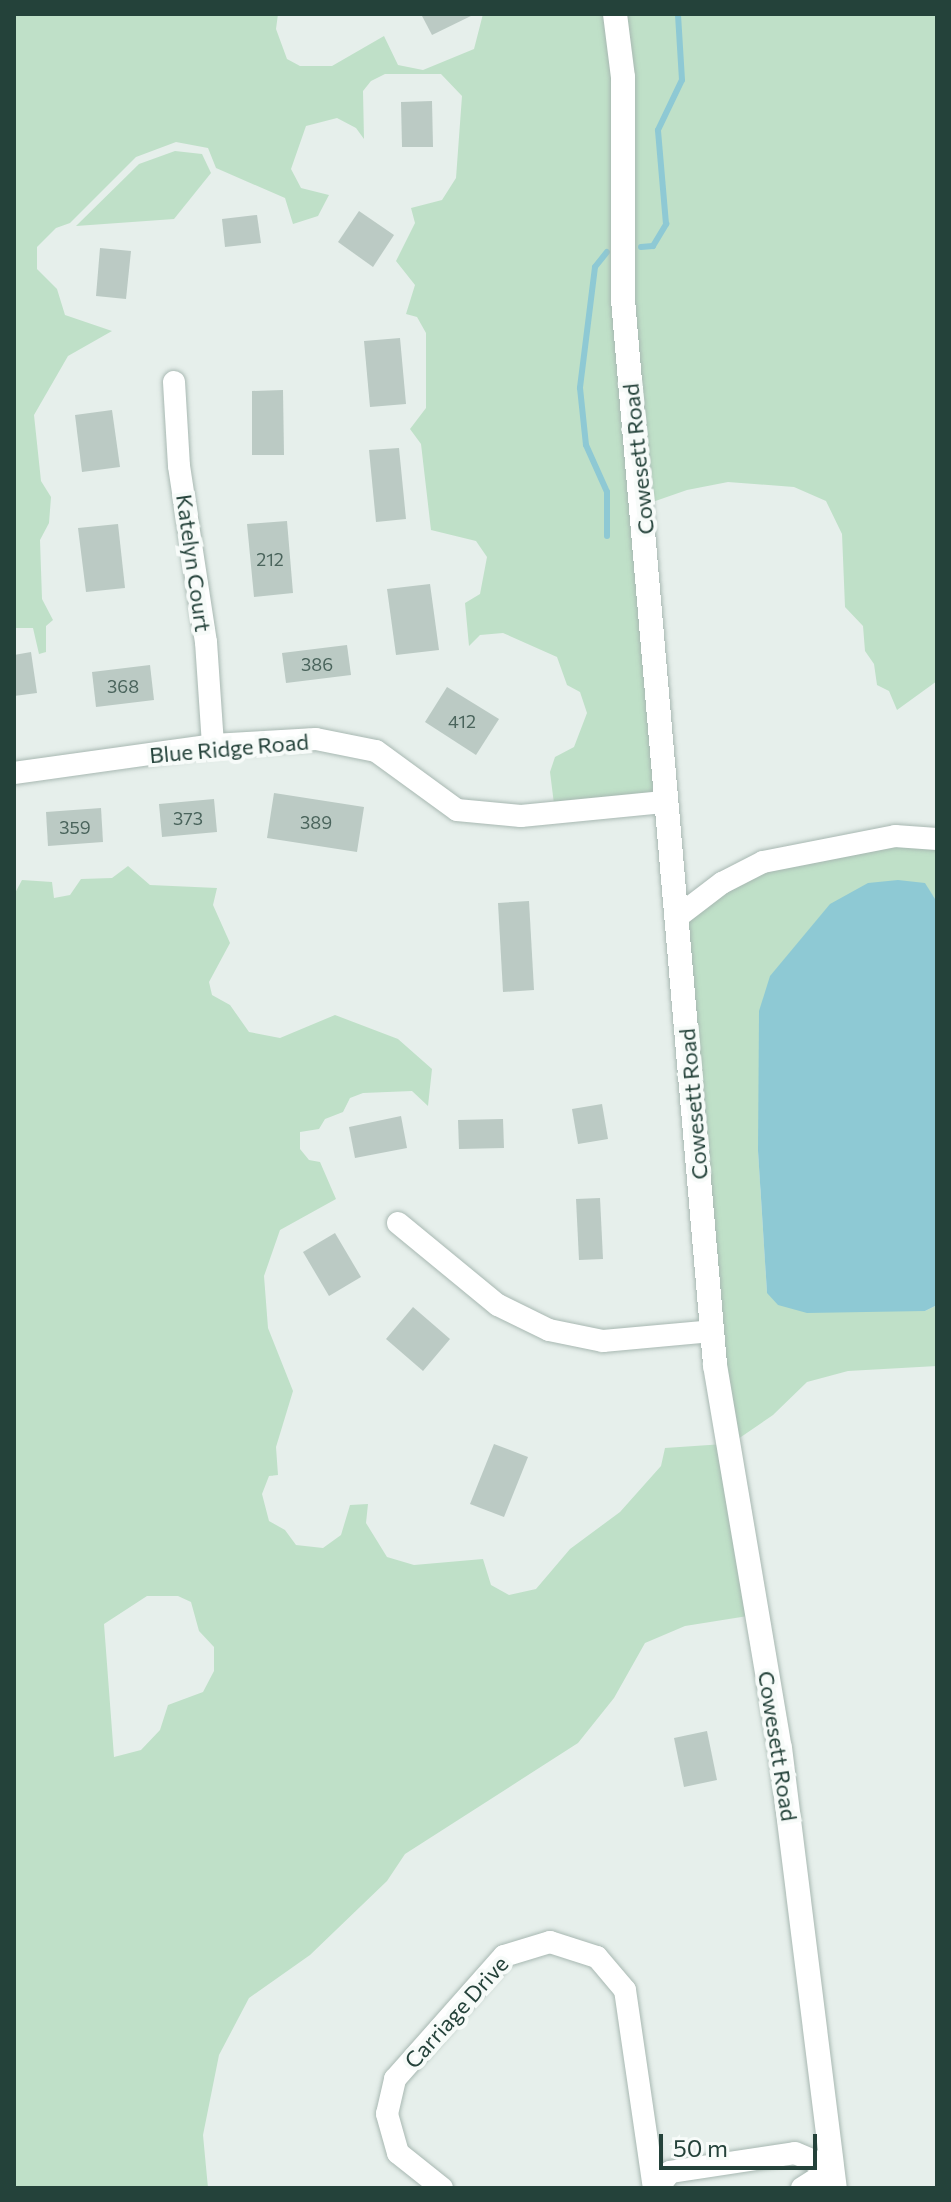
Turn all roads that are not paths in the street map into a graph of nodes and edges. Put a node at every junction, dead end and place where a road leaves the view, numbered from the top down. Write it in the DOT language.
graph roads {
  1 [pos="615,14"];
  2 [pos="174,382"];
  3 [pos="213,745"];
  4 [pos="14,773"];
  5 [pos="663,802"];
  6 [pos="937,839"];
  7 [pos="676,918"];
  8 [pos="398,1223"];
  9 [pos="712,1331"];
  10 [pos="834,2179"];
  11 [pos="442,2188"];
  12 [pos="656,2188"];
  13 [pos="802,2188"];
  1 -- 5 [label="main road, Cowesett Road"];
  2 -- 3 [label="street, Katelyn Court"];
  3 -- 4 [label="street, Blue Ridge Road"];
  3 -- 5 [label="street, Blue Ridge Road"];
  5 -- 7 [label="main road, Cowesett Road"];
  6 -- 7 [label="street"];
  7 -- 9 [label="main road, Cowesett Road"];
  8 -- 9 [label="street"];
  9 -- 10 [label="main road, Cowesett Road"];
  10 -- 12 [label="street, Carriage Drive"];
  10 -- 13 [label="street"];
  11 -- 12 [label="street, Carriage Drive"];
}
